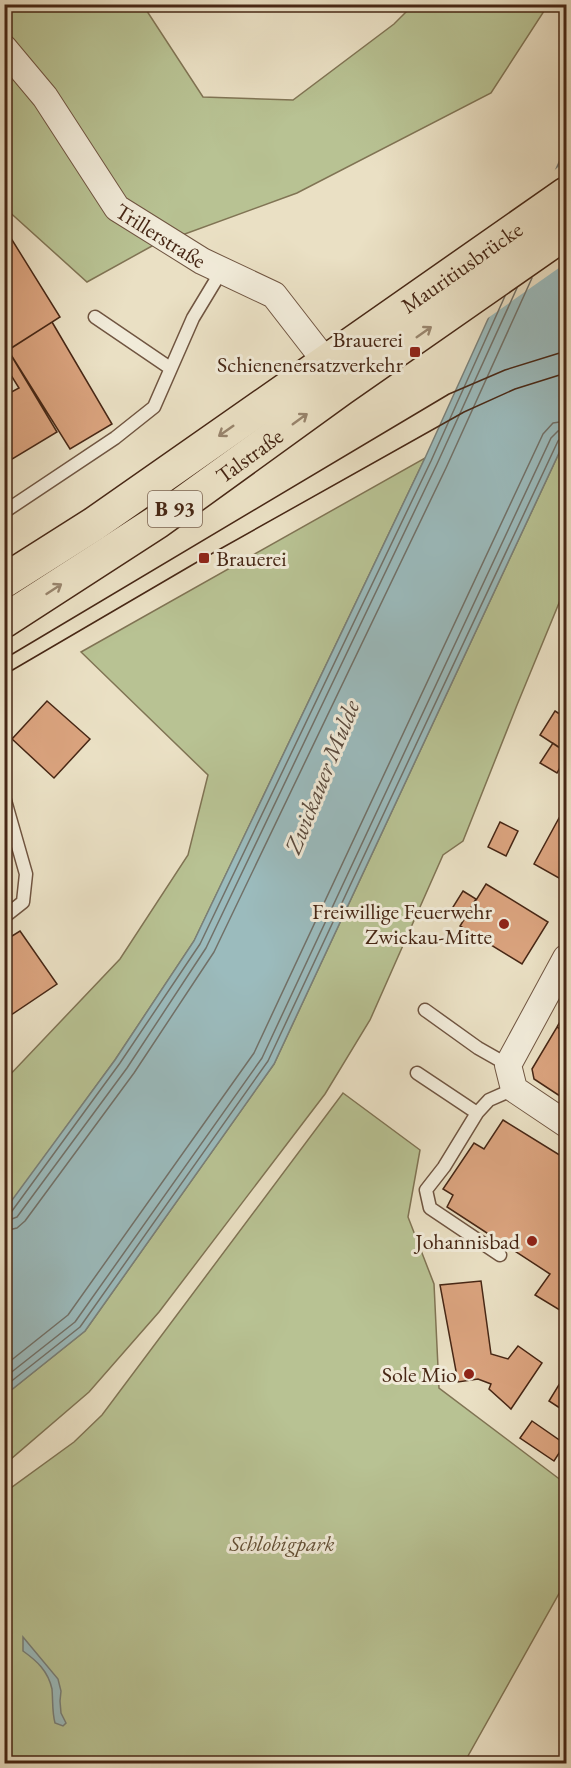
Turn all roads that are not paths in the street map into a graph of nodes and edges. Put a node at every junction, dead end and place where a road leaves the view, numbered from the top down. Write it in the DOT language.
graph roads {
  1 [pos="4,48"];
  2 [pos="567,194"];
  3 [pos="567,232"];
  4 [pos="222,270"];
  5 [pos="95,317"];
  6 [pos="170,368"];
  7 [pos="334,375"];
  8 [pos="4,512"];
  9 [pos="4,581"];
  10 [pos="4,621"];
  11 [pos="4,797"];
  12 [pos="4,917"];
  13 [pos="567,958"];
  14 [pos="425,1010"];
  15 [pos="417,1073"];
  16 [pos="511,1077"];
  17 [pos="477,1113"];
  18 [pos="567,1124"];
  19 [pos="500,1255"];
  1 -- 4 [label="street, Trillerstraße"];
  2 -- 7 [label="main road, Mauritiusbrücke / B 93"];
  7 -- 3 [label="main road, Mauritiusbrücke / B 93, one-way"];
  4 -- 6 [label="lane"];
  4 -- 7 [label="street, Trillerstraße"];
  5 -- 6 [label="lane"];
  6 -- 8 [label="lane"];
  7 -- 9 [label="main road, Talstraße / B 93, one-way"];
  10 -- 7 [label="main road, Talstraße / B 93, one-way"];
  11 -- 12 [label="lane"];
  13 -- 16 [label="street"];
  14 -- 16 [label="lane"];
  15 -- 17 [label="lane"];
  16 -- 17 [label="lane"];
  16 -- 18 [label="street"];
  17 -- 19 [label="lane"];
}
